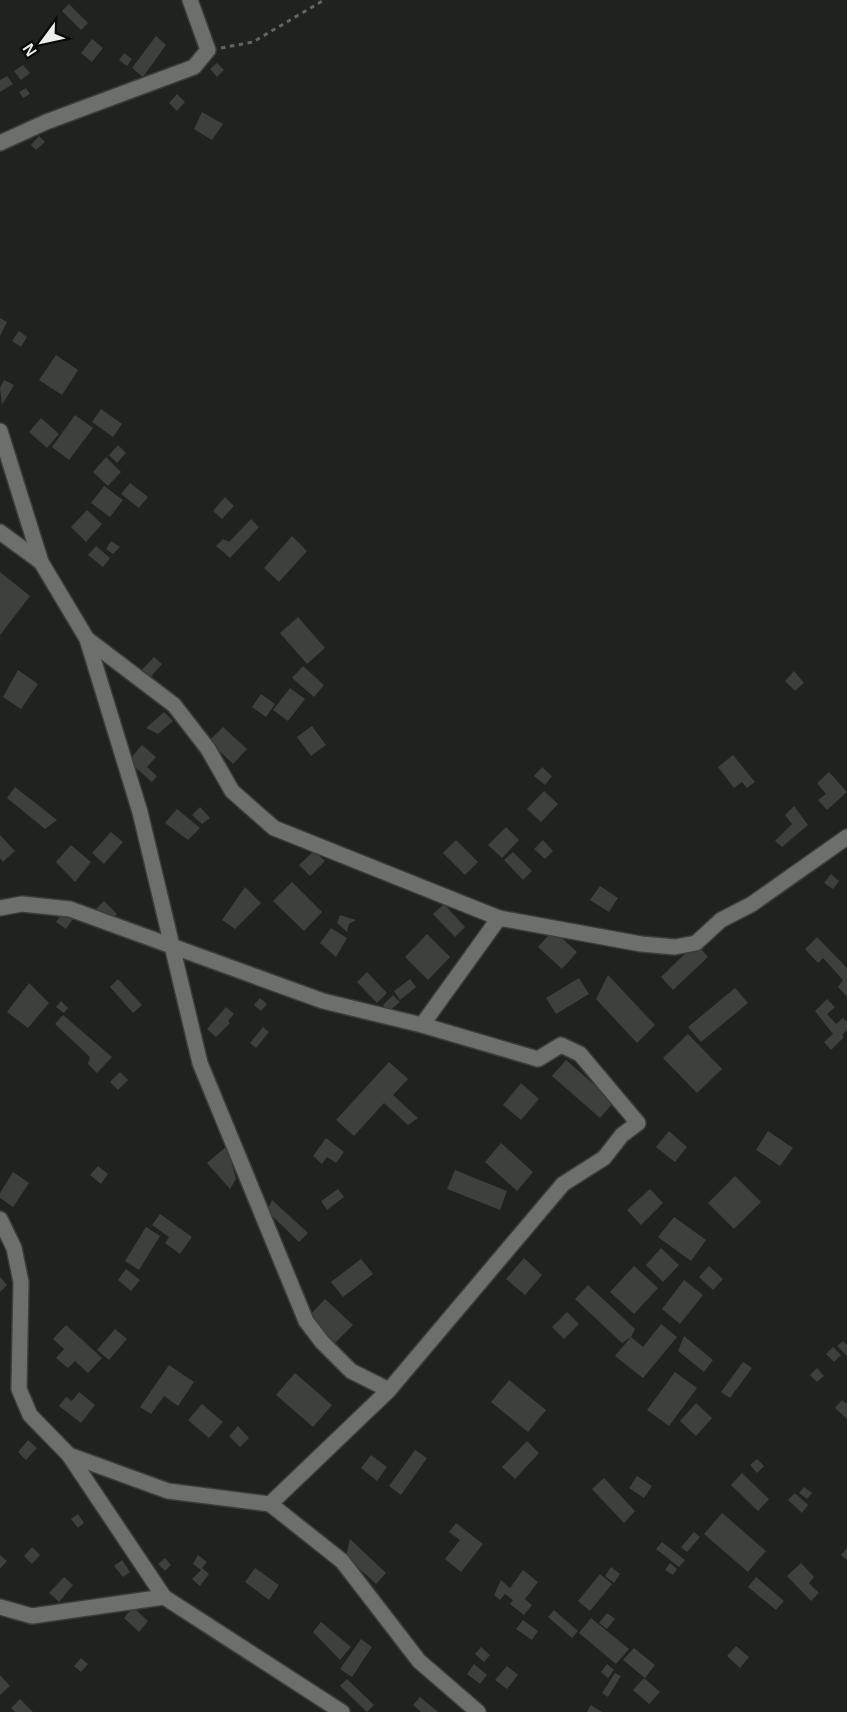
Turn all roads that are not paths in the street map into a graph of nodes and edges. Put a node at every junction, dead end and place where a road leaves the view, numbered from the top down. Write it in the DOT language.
graph roads {
  1 [pos="190,0"];
  2 [pos="0,142"];
  3 [pos="0,431"];
  4 [pos="0,532"];
  5 [pos="41,562"];
  6 [pos="87,639"];
  7 [pos="847,837"];
  8 [pos="0,908"];
  9 [pos="499,918"];
  10 [pos="171,945"];
  11 [pos="422,1026"];
  12 [pos="0,1219"];
  13 [pos="389,1390"];
  14 [pos="69,1455"];
  15 [pos="270,1504"];
  16 [pos="164,1597"];
  17 [pos="0,1607"];
  18 [pos="342,1712"];
  19 [pos="478,1712"];
  1 -- 2 [label="street"];
  3 -- 5 [label="street"];
  4 -- 5 [label="street"];
  5 -- 6 [label="street"];
  6 -- 9 [label="street"];
  6 -- 10 [label="street"];
  7 -- 9 [label="street"];
  8 -- 10 [label="street"];
  9 -- 11 [label="street"];
  10 -- 11 [label="street"];
  10 -- 13 [label="street"];
  11 -- 13 [label="street"];
  12 -- 14 [label="street"];
  13 -- 15 [label="street"];
  14 -- 15 [label="street"];
  14 -- 16 [label="street"];
  15 -- 19 [label="street"];
  16 -- 17 [label="street"];
  16 -- 18 [label="street"];
}
